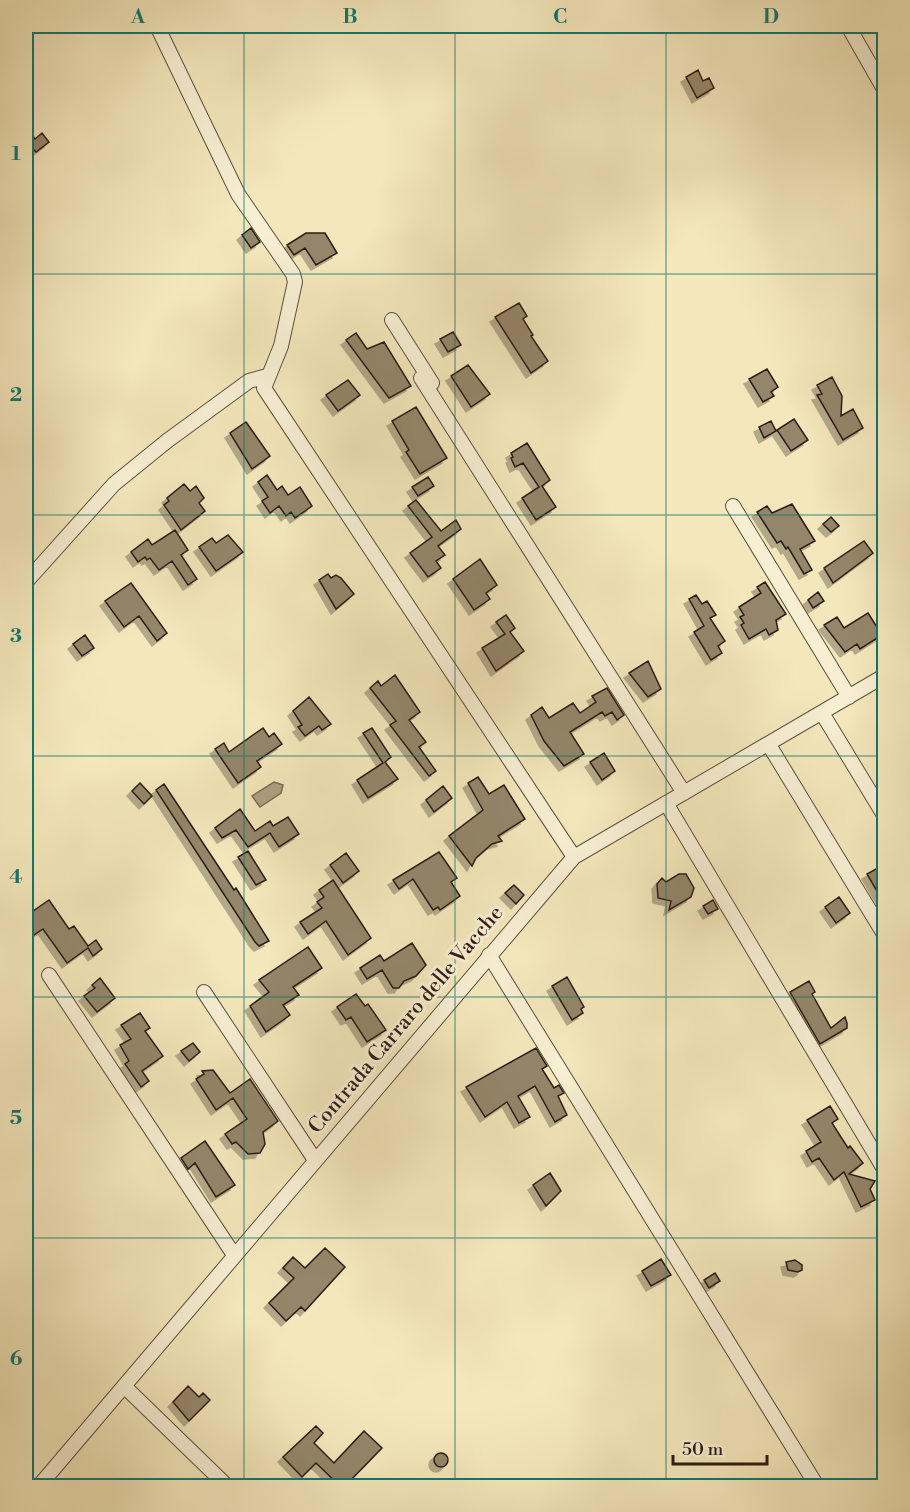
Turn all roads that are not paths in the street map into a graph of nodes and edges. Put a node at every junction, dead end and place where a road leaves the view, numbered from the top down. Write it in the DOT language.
graph roads {
  1 [pos="157,26"];
  2 [pos="848,26"];
  3 [pos="885,89"];
  4 [pos="392,320"];
  5 [pos="267,376"];
  6 [pos="422,378"];
  7 [pos="451,425"];
  8 [pos="733,506"];
  9 [pos="26,582"];
  10 [pos="885,675"];
  11 [pos="849,697"];
  12 [pos="822,713"];
  13 [pos="769,745"];
  14 [pos="684,794"];
  15 [pos="666,803"];
  16 [pos="885,815"];
  17 [pos="574,857"];
  18 [pos="885,934"];
  19 [pos="489,955"];
  20 [pos="49,975"];
  21 [pos="204,992"];
  22 [pos="315,1160"];
  23 [pos="885,1169"];
  24 [pos="234,1256"];
  25 [pos="124,1386"];
  26 [pos="39,1486"];
  27 [pos="227,1486"];
  28 [pos="817,1486"];
  1 -- 5 [label="street"];
  2 -- 3 [label="street"];
  4 -- 7 [label="street"];
  5 -- 9 [label="street"];
  5 -- 17 [label="street"];
  6 -- 7 [label="street"];
  7 -- 14 [label="street"];
  8 -- 11 [label="street"];
  10 -- 11 [label="street, Contrada Carraro delle Vacche"];
  11 -- 12 [label="street, Contrada Carraro delle Vacche"];
  12 -- 13 [label="street, Contrada Carraro delle Vacche"];
  12 -- 16 [label="street"];
  13 -- 14 [label="street, Contrada Carraro delle Vacche"];
  13 -- 18 [label="street"];
  14 -- 15 [label="street, Contrada Carraro delle Vacche"];
  15 -- 17 [label="street, Contrada Carraro delle Vacche"];
  15 -- 23 [label="street"];
  17 -- 19 [label="street, Contrada Carraro delle Vacche"];
  19 -- 22 [label="street, Contrada Carraro delle Vacche"];
  19 -- 28 [label="street"];
  20 -- 24 [label="street"];
  21 -- 22 [label="street"];
  22 -- 24 [label="street, Contrada Carraro delle Vacche"];
  24 -- 25 [label="street, Contrada Carraro delle Vacche"];
  25 -- 26 [label="street, Contrada Carraro delle Vacche"];
  25 -- 27 [label="street"];
}
